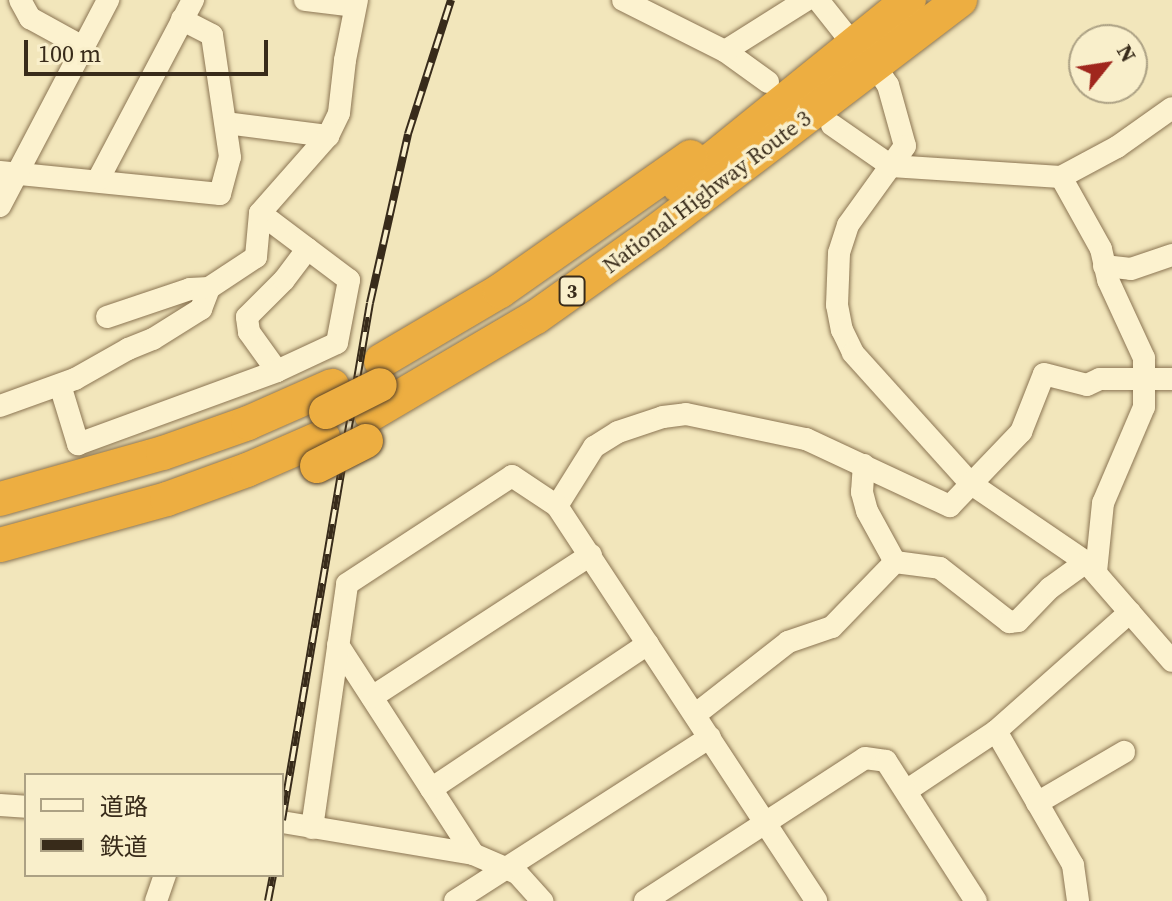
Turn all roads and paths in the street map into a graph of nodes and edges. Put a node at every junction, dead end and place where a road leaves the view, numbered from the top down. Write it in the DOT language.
graph roads {
  1 [pos="20,0"];
  2 [pos="108,0"];
  3 [pos="305,0"];
  4 [pos="623,0"];
  5 [pos="806,0"];
  6 [pos="818,0"];
  7 [pos="909,0"];
  8 [pos="960,0"];
  9 [pos="356,3"];
  10 [pos="188,10"];
  11 [pos="83,47"];
  12 [pos="725,51"];
  13 [pos="864,55"];
  14 [pos="768,82"];
  15 [pos="1172,108"];
  16 [pos="226,123"];
  17 [pos="832,125"];
  18 [pos="328,136"];
  19 [pos="753,141"];
  20 [pos="891,166"];
  21 [pos="9,172"];
  22 [pos="1061,177"];
  23 [pos="98,180"];
  24 [pos="0,206"];
  25 [pos="260,213"];
  26 [pos="307,249"];
  27 [pos="1172,255"];
  28 [pos="1104,266"];
  29 [pos="209,288"];
  30 [pos="107,317"];
  31 [pos="277,371"];
  32 [pos="1172,379"];
  33 [pos="1144,381"];
  34 [pos="60,385"];
  35 [pos="374,400"];
  36 [pos="0,406"];
  37 [pos="325,425"];
  38 [pos="864,465"];
  39 [pos="970,483"];
  40 [pos="0,499"];
  41 [pos="557,506"];
  42 [pos="0,520"];
  43 [pos="0,545"];
  44 [pos="591,555"];
  45 [pos="895,562"];
  46 [pos="1091,567"];
  47 [pos="0,569"];
  48 [pos="1130,612"];
  49 [pos="648,644"];
  50 [pos="338,645"];
  51 [pos="1172,661"];
  52 [pos="372,697"];
  53 [pos="696,714"];
  54 [pos="996,731"];
  55 [pos="710,737"];
  56 [pos="1124,752"];
  57 [pos="431,789"];
  58 [pos="906,791"];
  59 [pos="1037,803"];
  60 [pos="0,805"];
  61 [pos="24,807"];
  62 [pos="763,822"];
  63 [pos="296,825"];
  64 [pos="473,854"];
  65 [pos="504,868"];
  66 [pos="164,877"];
  67 [pos="156,901"];
  68 [pos="455,901"];
  69 [pos="542,901"];
  70 [pos="645,901"];
  71 [pos="816,901"];
  72 [pos="976,901"];
  73 [pos="1078,901"];
  1 -- 11 [label="street"];
  2 -- 11 [label="street"];
  3 -- 9 [label="street"];
  4 -- 12 [label="street"];
  5 -- 12 [label="street"];
  6 -- 13 [label="street"];
  7 -- 13 [label="highway, National Highway Route 3"];
  8 -- 13 [label="highway, National Highway Route 3"];
  9 -- 18 [label="street"];
  10 -- 16 [label="street"];
  10 -- 23 [label="street"];
  11 -- 21 [label="street"];
  12 -- 14 [label="street"];
  13 -- 19 [label="highway, National Highway Route 3"];
  13 -- 20 [label="street"];
  15 -- 22 [label="street"];
  16 -- 18 [label="street"];
  16 -- 23 [label="street"];
  17 -- 20 [label="street"];
  18 -- 25 [label="street"];
  19 -- 35 [label="highway"];
  19 -- 35 [label="highway"];
  20 -- 22 [label="street"];
  20 -- 39 [label="street"];
  21 -- 23 [label="street"];
  21 -- 24 [label="street"];
  22 -- 28 [label="street"];
  25 -- 26 [label="street"];
  25 -- 29 [label="street"];
  26 -- 31 [label="street"];
  26 -- 31 [label="street"];
  27 -- 28 [label="street"];
  28 -- 33 [label="street"];
  29 -- 30 [label="street"];
  29 -- 34 [label="street"];
  31 -- 34 [label="street"];
  32 -- 33 [label="street"];
  33 -- 39 [label="street"];
  33 -- 46 [label="street"];
  34 -- 36 [label="street"];
  35 -- 37 [label="highway, bridge"];
  35 -- 37 [label="highway"];
  37 -- 40 [label="highway"];
  37 -- 42 [label="highway"];
  37 -- 43 [label="highway"];
  37 -- 47 [label="highway"];
  38 -- 39 [label="street"];
  38 -- 41 [label="street"];
  38 -- 45 [label="street"];
  39 -- 46 [label="street"];
  41 -- 44 [label="street"];
  41 -- 50 [label="street"];
  44 -- 49 [label="street"];
  44 -- 52 [label="street"];
  45 -- 46 [label="street"];
  45 -- 53 [label="street"];
  46 -- 48 [label="street"];
  48 -- 51 [label="street"];
  48 -- 54 [label="street"];
  49 -- 53 [label="street"];
  49 -- 57 [label="street"];
  50 -- 52 [label="street"];
  50 -- 63 [label="street"];
  52 -- 57 [label="street"];
  53 -- 55 [label="street"];
  54 -- 58 [label="street"];
  54 -- 59 [label="street"];
  55 -- 62 [label="street"];
  55 -- 65 [label="street"];
  56 -- 59 [label="street"];
  57 -- 64 [label="street"];
  58 -- 62 [label="street"];
  58 -- 72 [label="street"];
  59 -- 73 [label="street"];
  60 -- 61 [label="street"];
  62 -- 70 [label="street"];
  62 -- 71 [label="street"];
  63 -- 64 [label="street"];
  64 -- 65 [label="street"];
  65 -- 68 [label="street"];
  65 -- 69 [label="street"];
  66 -- 67 [label="street"];
}
